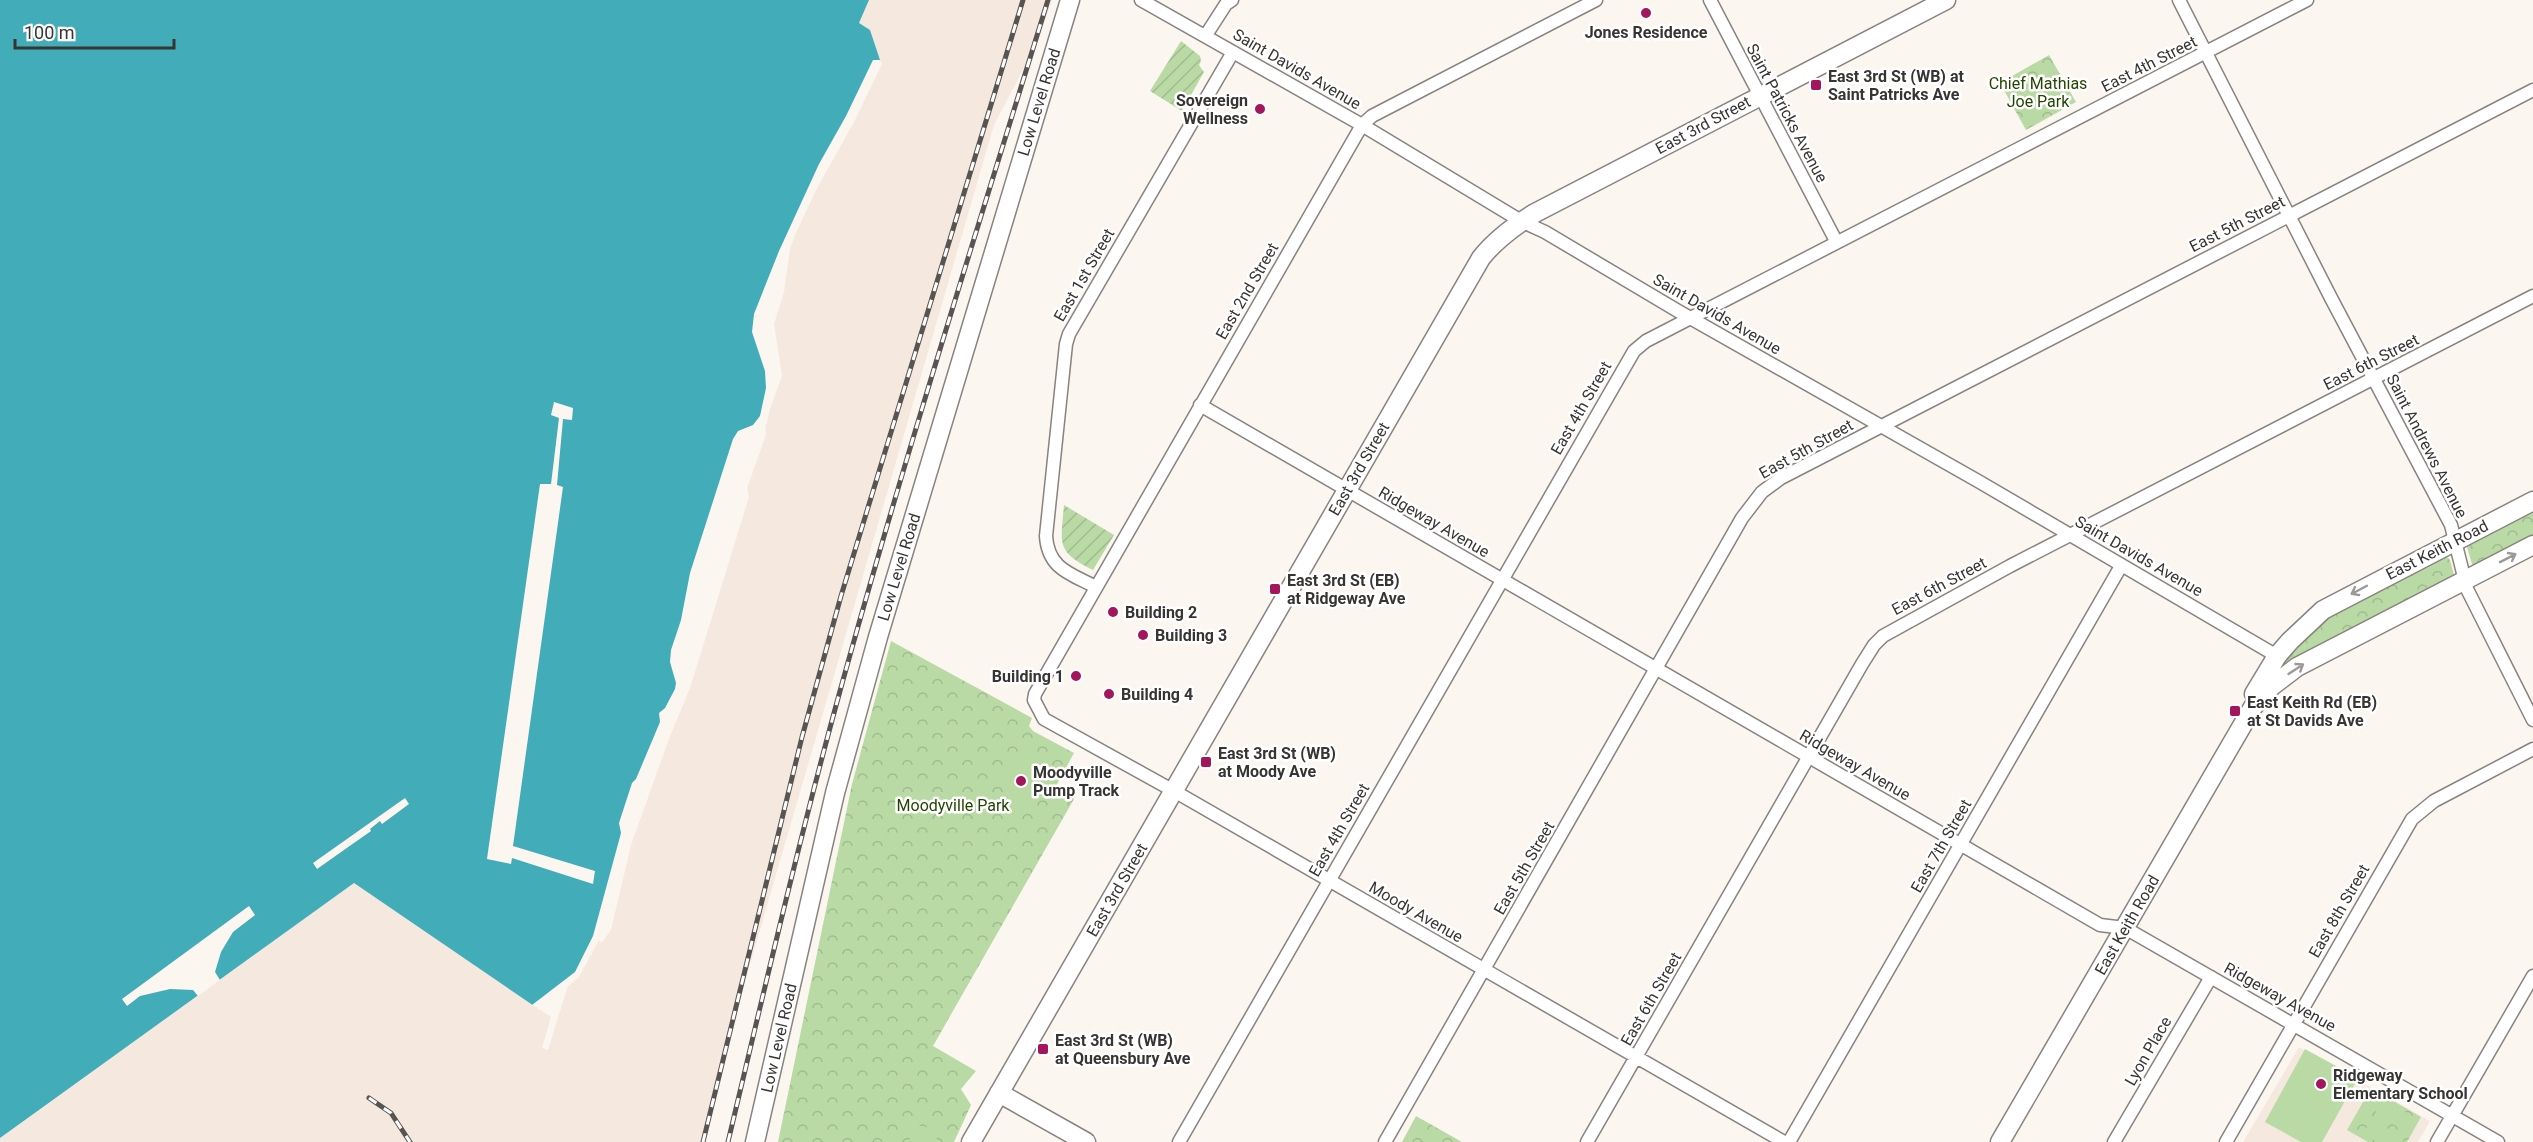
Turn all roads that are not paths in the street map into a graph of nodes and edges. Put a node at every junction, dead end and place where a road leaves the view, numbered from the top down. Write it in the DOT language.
graph roads {
  1 [pos="1070,0"];
  2 [pos="1141,0"];
  3 [pos="1232,0"];
  4 [pos="1596,0"];
  5 [pos="1710,0"];
  6 [pos="1946,0"];
  7 [pos="2179,0"];
  8 [pos="2307,0"];
  9 [pos="1206,35"];
  10 [pos="1233,52"];
  11 [pos="2207,53"];
  12 [pos="2533,90"];
  13 [pos="1759,95"];
  14 [pos="1362,125"];
  15 [pos="2290,215"];
  16 [pos="1521,221"];
  17 [pos="1836,241"];
  18 [pos="2533,296"];
  19 [pos="1690,318"];
  20 [pos="2374,379"];
  21 [pos="1200,405"];
  22 [pos="1882,427"];
  23 [pos="1347,491"];
  24 [pos="2533,501"];
  25 [pos="2071,536"];
  26 [pos="2455,540"];
  27 [pos="2533,545"];
  28 [pos="2121,566"];
  29 [pos="1502,580"];
  30 [pos="2464,581"];
  31 [pos="1096,587"];
  32 [pos="2277,656"];
  33 [pos="1657,669"];
  34 [pos="1036,705"];
  35 [pos="2253,707"];
  36 [pos="2533,720"];
  37 [pos="2533,749"];
  38 [pos="1809,757"];
  39 [pos="1173,791"];
  40 [pos="1962,844"];
  41 [pos="1329,881"];
  42 [pos="2125,928"];
  43 [pos="1484,970"];
  44 [pos="2533,976"];
  45 [pos="2211,977"];
  46 [pos="2294,1024"];
  47 [pos="1636,1057"];
  48 [pos="999,1093"];
  49 [pos="2453,1115"];
  50 [pos="755,1142"];
  51 [pos="971,1142"];
  52 [pos="1086,1142"];
  53 [pos="1179,1142"];
  54 [pos="1385,1142"];
  55 [pos="1587,1142"];
  56 [pos="1784,1142"];
  57 [pos="1789,1142"];
  58 [pos="2000,1142"];
  59 [pos="2114,1142"];
  60 [pos="2226,1142"];
  61 [pos="2437,1142"];
  62 [pos="2498,1142"];
  1 -- 50 [label="street, Low Level Road"];
  2 -- 9 [label="street, Saint Davids Avenue"];
  3 -- 9 [label="street"];
  4 -- 14 [label="street, East 2nd Street"];
  5 -- 13 [label="street, Saint Patricks Avenue"];
  6 -- 13 [label="street, East 3rd Street"];
  7 -- 11 [label="street, Saint Andrews Avenue"];
  8 -- 11 [label="street, East 4th Street"];
  9 -- 10 [label="street, Saint Davids Avenue"];
  10 -- 14 [label="street, Saint Davids Avenue"];
  10 -- 31 [label="street, East 1st Street"];
  11 -- 15 [label="street, Saint Andrews Avenue"];
  11 -- 17 [label="street, East 4th Street"];
  12 -- 15 [label="street, East 5th Street"];
  13 -- 16 [label="street, East 3rd Street"];
  13 -- 17 [label="street, Saint Patricks Avenue"];
  14 -- 16 [label="street, Saint Davids Avenue"];
  14 -- 21 [label="street, East 2nd Street"];
  15 -- 20 [label="street, Saint Andrews Avenue"];
  15 -- 22 [label="street, East 5th Street"];
  16 -- 19 [label="street, Saint Davids Avenue"];
  16 -- 23 [label="street, East 3rd Street"];
  17 -- 19 [label="street, East 4th Street"];
  18 -- 20 [label="street, East 6th Street"];
  19 -- 22 [label="street, Saint Davids Avenue"];
  19 -- 29 [label="street, East 4th Street"];
  20 -- 25 [label="street, East 6th Street"];
  20 -- 26 [label="street, Saint Andrews Avenue"];
  21 -- 23 [label="street, Ridgeway Avenue"];
  21 -- 31 [label="street, East 2nd Street"];
  22 -- 25 [label="street, Saint Davids Avenue"];
  22 -- 33 [label="street, East 5th Street"];
  23 -- 29 [label="street, Ridgeway Avenue"];
  23 -- 39 [label="street, East 3rd Street"];
  24 -- 26 [label="street, East Keith Road"];
  25 -- 28 [label="street, Saint Davids Avenue"];
  25 -- 38 [label="street, East 6th Street"];
  26 -- 30 [label="street, Saint Andrews Avenue"];
  26 -- 32 [label="street, East Keith Road, one-way"];
  30 -- 27 [label="street, East Keith Road, one-way"];
  28 -- 32 [label="street, Saint Davids Avenue"];
  28 -- 40 [label="street, East 7th Street"];
  29 -- 33 [label="street, Ridgeway Avenue"];
  29 -- 41 [label="street, East 4th Street"];
  35 -- 30 [label="street, East Keith Road, one-way"];
  30 -- 36 [label="street, Saint Andrews Avenue"];
  31 -- 34 [label="street, East 2nd Street"];
  32 -- 35 [label="street, East Keith Road"];
  33 -- 38 [label="street, Ridgeway Avenue"];
  33 -- 43 [label="street, East 5th Street"];
  34 -- 39 [label="street, Moody Avenue"];
  35 -- 42 [label="street, East Keith Road"];
  37 -- 46 [label="street, East 8th Street"];
  38 -- 40 [label="street, Ridgeway Avenue"];
  38 -- 47 [label="street, East 6th Street"];
  39 -- 41 [label="street, Moody Avenue"];
  39 -- 48 [label="street, East 3rd Street"];
  40 -- 42 [label="street, Ridgeway Avenue"];
  40 -- 57 [label="street, East 7th Street"];
  41 -- 43 [label="street, Moody Avenue"];
  41 -- 53 [label="street, East 4th Street"];
  42 -- 45 [label="street, Ridgeway Avenue"];
  42 -- 58 [label="street, East Keith Road"];
  43 -- 47 [label="street, Moody Avenue"];
  43 -- 54 [label="street, East 5th Street"];
  44 -- 49 [label="street"];
  45 -- 46 [label="street, Ridgeway Avenue"];
  45 -- 59 [label="street, Lyon Place"];
  46 -- 49 [label="street, Ridgeway Avenue"];
  46 -- 60 [label="street, East 8th Street"];
  47 -- 55 [label="street, East 6th Street"];
  47 -- 56 [label="street, Moody Avenue"];
  48 -- 51 [label="street, East 3rd Street"];
  48 -- 52 [label="street"];
  49 -- 61 [label="street"];
  49 -- 62 [label="street, Ridgeway Avenue"];
}
